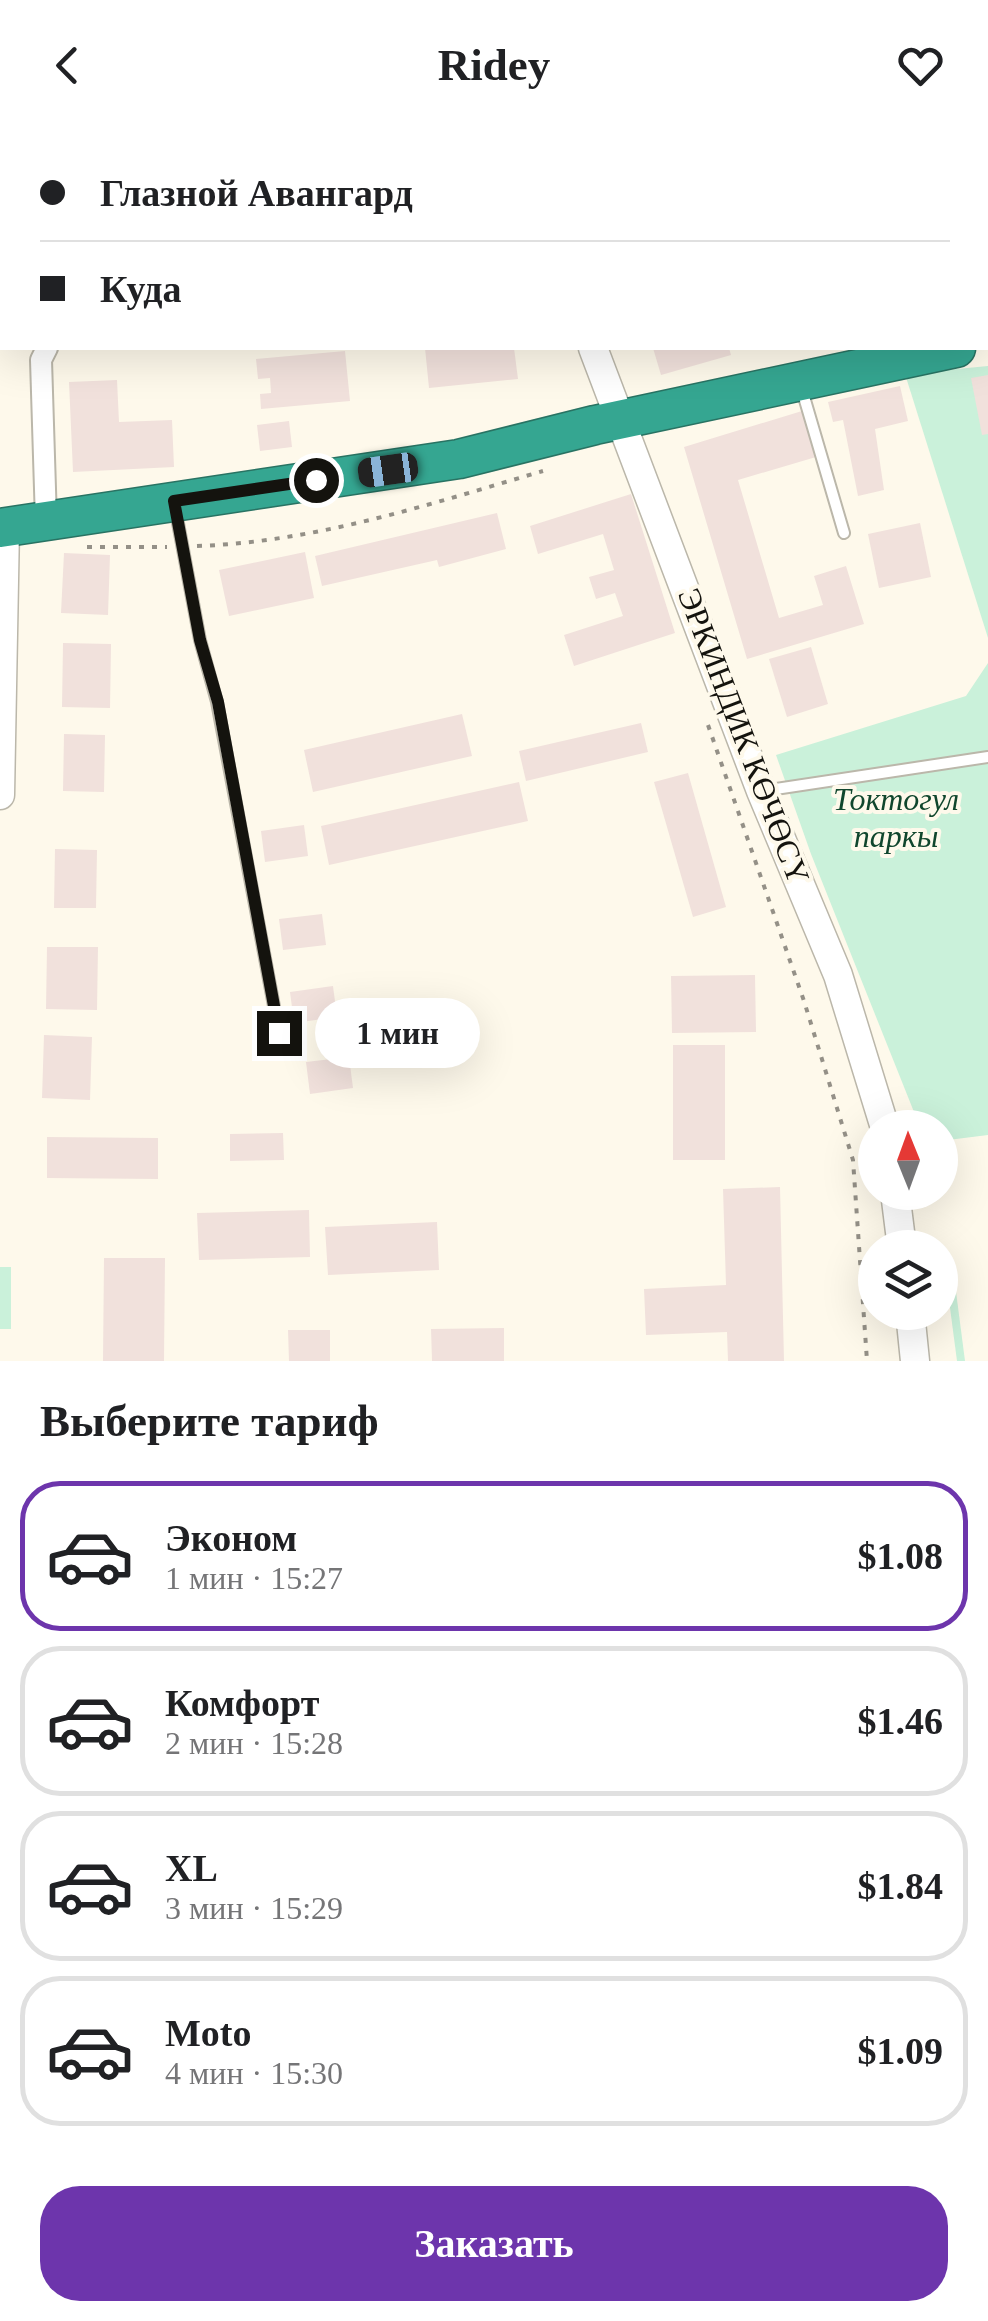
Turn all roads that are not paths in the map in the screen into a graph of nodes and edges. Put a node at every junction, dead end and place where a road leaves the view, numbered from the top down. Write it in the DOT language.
graph roads {
  1 [pos="46,350"];
  2 [pos="595,350"];
  3 [pos="946,350"];
  4 [pos="800,380"];
  5 [pos="622,419"];
  6 [pos="174,501"];
  7 [pos="2,527"];
  8 [pos="844,533"];
  9 [pos="59,534"];
  10 [pos="988,757"];
  11 [pos="761,791"];
  12 [pos="0,795"];
  13 [pos="279,1033"];
  14 [pos="879,1110"];
  15 [pos="912,1330"];
  16 [pos="915,1361"];
  1 -- 9 [label="street"];
  2 -- 5 [label="main road, ЭРКИНДИК КӨЧӨСҮ"];
  3 -- 4 [label="highway"];
  4 -- 5 [label="highway"];
  4 -- 8 [label="lane"];
  5 -- 6 [label="highway"];
  5 -- 11 [label="main road, ЭРКИНДИК КӨЧӨСҮ"];
  6 -- 9 [label="highway"];
  6 -- 13 [label="lane"];
  7 -- 9 [label="highway"];
  7 -- 12 [label="main road"];
  10 -- 11 [label="lane"];
  11 -- 14 [label="main road, ЭРКИНДИК КӨЧӨСҮ"];
  15 -- 16 [label="main road"];
}
